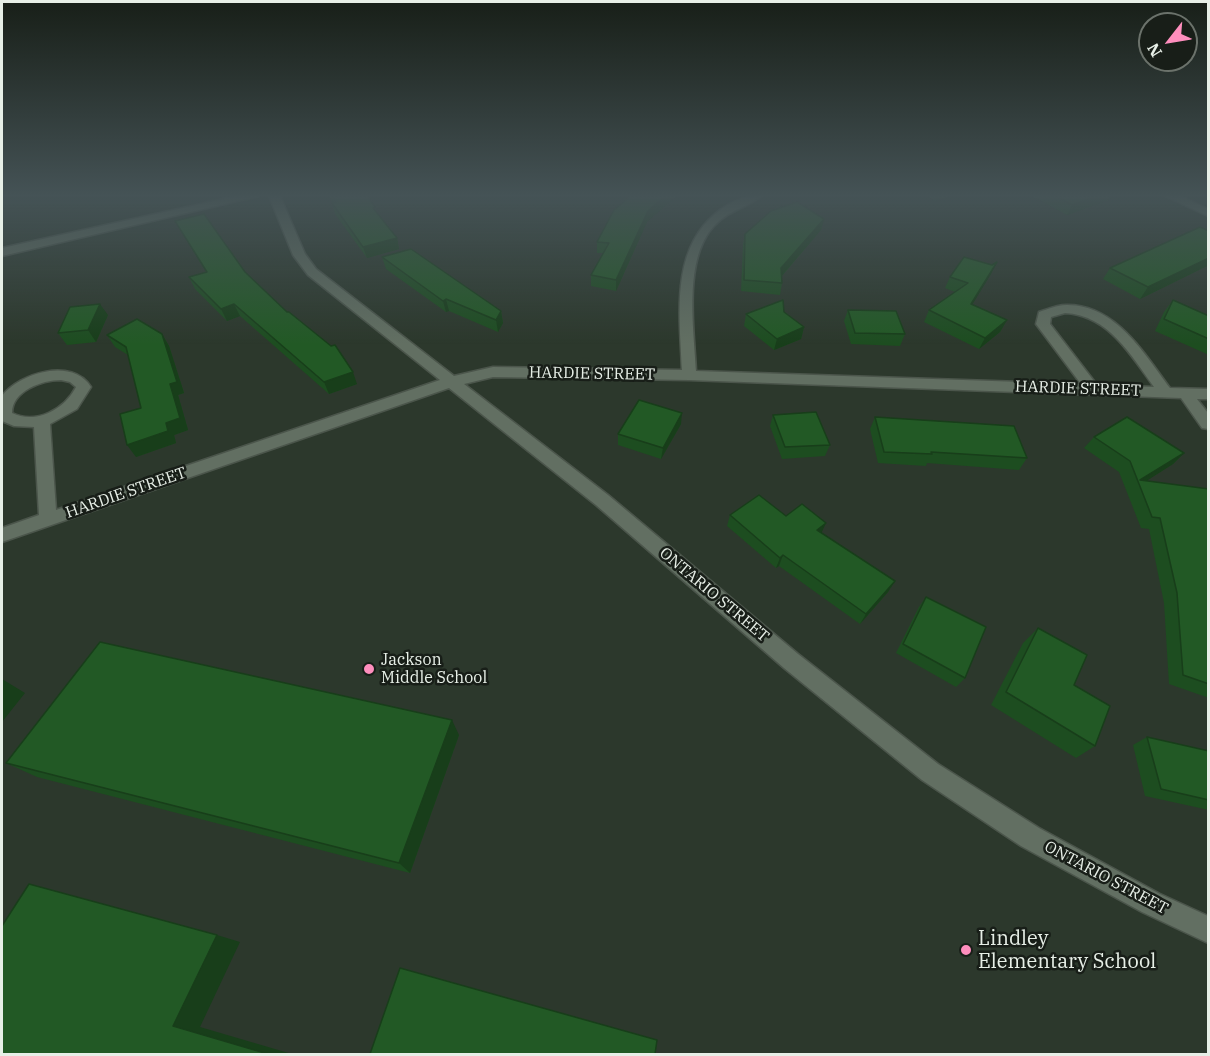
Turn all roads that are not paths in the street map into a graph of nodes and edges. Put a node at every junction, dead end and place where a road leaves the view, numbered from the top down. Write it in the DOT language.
graph roads {
  1 [pos="32,245"];
  2 [pos="295,245"];
  3 [pos="696,245"];
  4 [pos="2,252"];
  5 [pos="689,375"];
  6 [pos="453,381"];
  7 [pos="1093,390"];
  8 [pos="1166,393"];
  9 [pos="1185,393"];
  10 [pos="1209,394"];
  11 [pos="42,421"];
  12 [pos="1209,424"];
  13 [pos="48,519"];
  14 [pos="2,535"];
  15 [pos="1209,930"];
  1 -- 4 [label="street"];
  2 -- 6 [label="street, ONTARIO STREET"];
  3 -- 5 [label="street"];
  5 -- 6 [label="street, HARDIE STREET"];
  5 -- 7 [label="street, HARDIE STREET"];
  6 -- 13 [label="street, HARDIE STREET"];
  6 -- 15 [label="street, ONTARIO STREET"];
  7 -- 8 [label="street, HARDIE STREET"];
  7 -- 8 [label="street"];
  8 -- 9 [label="street, HARDIE STREET"];
  9 -- 10 [label="street, HARDIE STREET"];
  9 -- 12 [label="street"];
  11 -- 11 [label="street"];
  11 -- 13 [label="street"];
  13 -- 14 [label="street, HARDIE STREET"];
}
